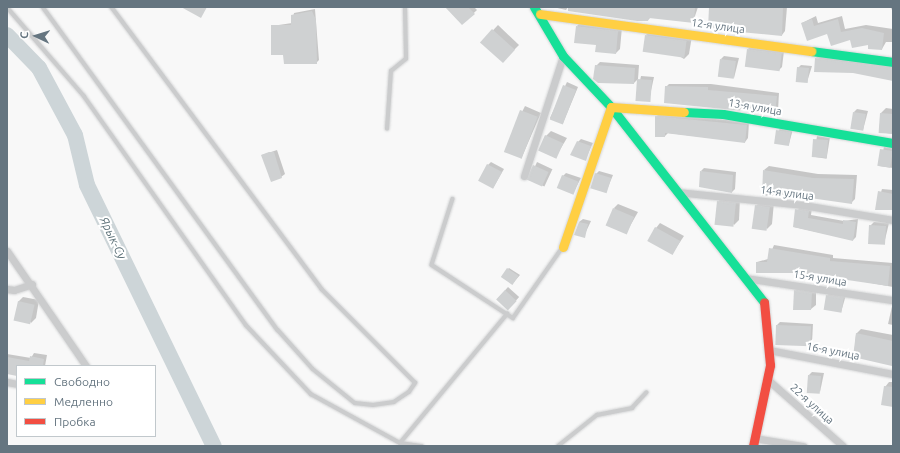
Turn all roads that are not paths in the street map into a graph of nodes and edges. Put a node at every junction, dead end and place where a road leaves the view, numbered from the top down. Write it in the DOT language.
graph roads {
  1 [pos="7,7"];
  2 [pos="43,7"];
  3 [pos="111,7"];
  4 [pos="405,7"];
  5 [pos="534,7"];
  6 [pos="540,14"];
  7 [pos="563,56"];
  8 [pos="893,62"];
  9 [pos="611,107"];
  10 [pos="387,129"];
  11 [pos="893,143"];
  12 [pos="524,176"];
  13 [pos="678,192"];
  14 [pos="453,198"];
  15 [pos="893,220"];
  16 [pos="563,247"];
  17 [pos="7,251"];
  18 [pos="745,278"];
  19 [pos="32,284"];
  20 [pos="7,289"];
  21 [pos="893,300"];
  22 [pos="507,314"];
  23 [pos="769,350"];
  24 [pos="85,365"];
  25 [pos="893,374"];
  26 [pos="767,378"];
  27 [pos="646,393"];
  28 [pos="754,442"];
  29 [pos="400,443"];
  30 [pos="422,446"];
  31 [pos="558,446"];
  32 [pos="803,446"];
  33 [pos="843,446"];
  1 -- 29 [label="lane"];
  2 -- 3 [label="lane"];
  4 -- 10 [label="lane"];
  5 -- 6 [label="street"];
  6 -- 7 [label="street"];
  6 -- 8 [label="street, 12-я улица"];
  7 -- 9 [label="street"];
  7 -- 12 [label="street"];
  9 -- 11 [label="street, 13-я улица"];
  9 -- 13 [label="street"];
  9 -- 16 [label="street"];
  13 -- 15 [label="street, 14-я улица"];
  13 -- 18 [label="street"];
  14 -- 22 [label="lane"];
  16 -- 22 [label="lane"];
  17 -- 19 [label="street"];
  18 -- 21 [label="street, 15-я улица"];
  18 -- 23 [label="street"];
  19 -- 20 [label="street"];
  19 -- 24 [label="street"];
  22 -- 29 [label="lane"];
  23 -- 25 [label="street, 16-я улица"];
  23 -- 26 [label="street"];
  26 -- 28 [label="street"];
  26 -- 33 [label="street, 22-я улица"];
  27 -- 31 [label="lane"];
  28 -- 32 [label="street"];
  29 -- 30 [label="lane"];
}
